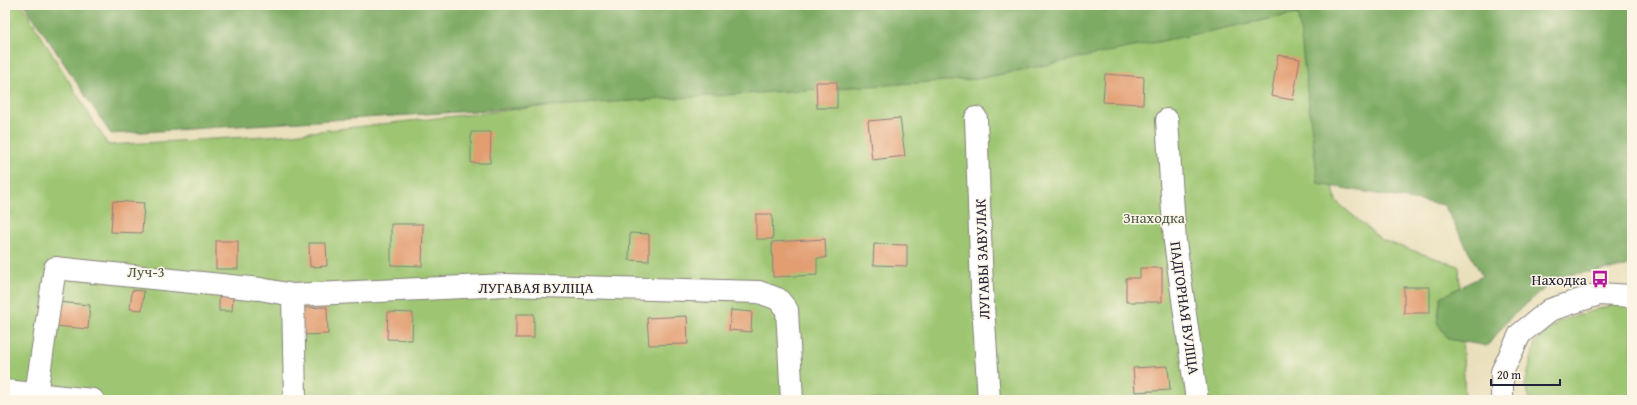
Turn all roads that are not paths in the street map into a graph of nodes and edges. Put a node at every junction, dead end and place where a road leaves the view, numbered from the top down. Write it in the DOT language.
graph roads {
  1 [pos="976,118"];
  2 [pos="1167,120"];
  3 [pos="293,295"];
  4 [pos="1632,296"];
  5 [pos="5,391"];
  6 [pos="36,394"];
  7 [pos="83,399"];
  8 [pos="295,400"];
  9 [pos="792,400"];
  10 [pos="989,400"];
  11 [pos="1197,400"];
  12 [pos="1502,400"];
  1 -- 10 [label="street, ЛУГАВЫ ЗАВУЛАК"];
  2 -- 11 [label="street, ПАДГОРНАЯ ВУЛІЦА"];
  3 -- 6 [label="street, ЛУГАВАЯ ВУЛІЦА"];
  3 -- 8 [label="street"];
  3 -- 9 [label="street, ЛУГАВАЯ ВУЛІЦА"];
  4 -- 12 [label="street"];
  5 -- 6 [label="street"];
  6 -- 7 [label="street"];
}
